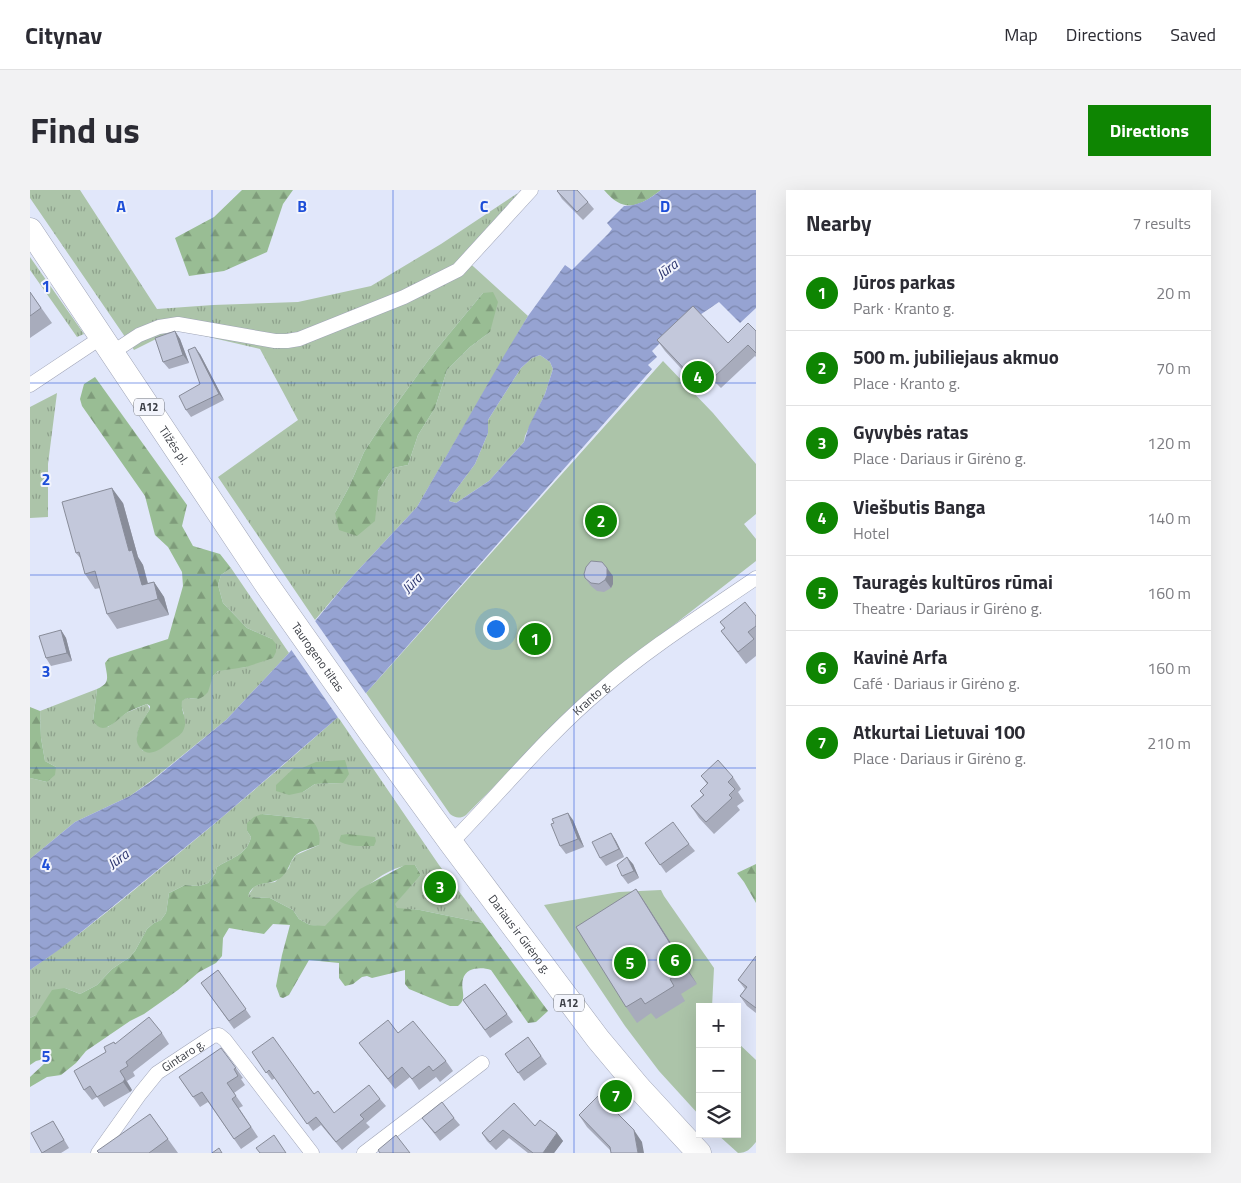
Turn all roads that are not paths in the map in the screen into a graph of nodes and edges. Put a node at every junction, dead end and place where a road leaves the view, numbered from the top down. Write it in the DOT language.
graph roads {
  1 [pos="531,190"];
  2 [pos="30,230"];
  3 [pos="108,345"];
  4 [pos="30,385"];
  5 [pos="756,578"];
  6 [pos="267,585"];
  7 [pos="369,730"];
  8 [pos="451,843"];
  9 [pos="482,1063"];
  10 [pos="98,1153"];
  11 [pos="312,1153"];
  12 [pos="364,1153"];
  13 [pos="699,1153"];
  1 -- 3 [label="street"];
  2 -- 3 [label="highway, Tilžės pl. / A12"];
  3 -- 4 [label="street"];
  3 -- 6 [label="highway, Tilžės pl. / A12"];
  5 -- 8 [label="street, Kranto g."];
  6 -- 7 [label="highway, Taurogeno tiltas / A12"];
  7 -- 8 [label="highway, Dariaus ir Girėno g. / A12"];
  8 -- 13 [label="highway, Dariaus ir Girėno g. / A12"];
  9 -- 12 [label="street"];
  10 -- 11 [label="street, Gintaro g."];
}
